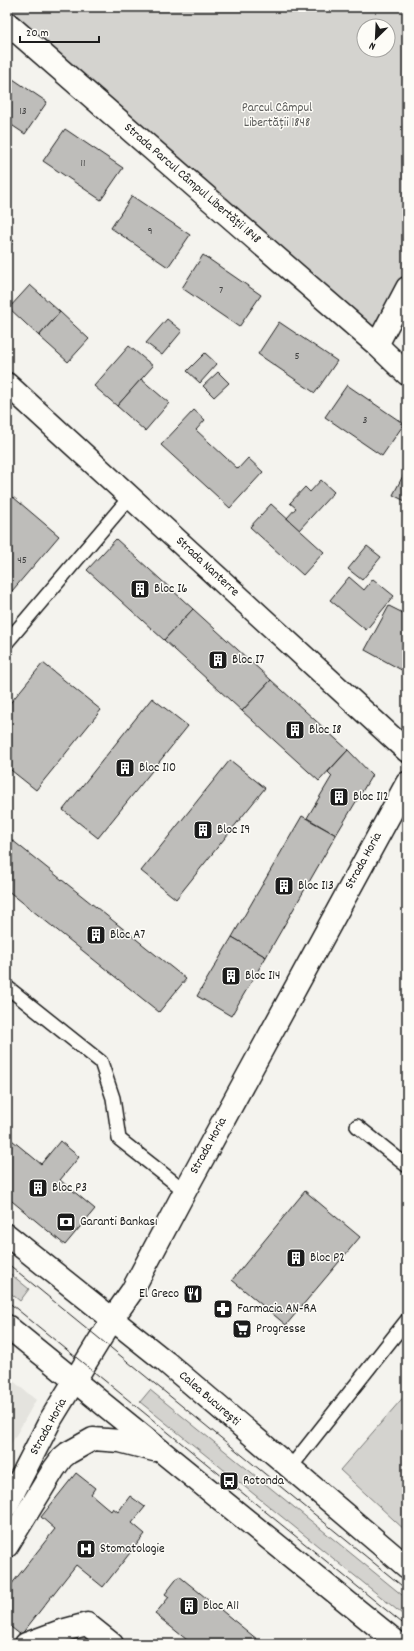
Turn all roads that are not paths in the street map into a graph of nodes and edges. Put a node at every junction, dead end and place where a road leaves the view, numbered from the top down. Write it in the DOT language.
graph roads {
  1 [pos="7,23"];
  2 [pos="407,288"];
  3 [pos="377,345"];
  4 [pos="407,374"];
  5 [pos="7,384"];
  6 [pos="130,497"];
  7 [pos="7,642"];
  8 [pos="407,751"];
  9 [pos="407,783"];
  10 [pos="7,987"];
  11 [pos="357,1126"];
  12 [pos="407,1166"];
  13 [pos="185,1191"];
  14 [pos="7,1235"];
  15 [pos="112,1318"];
  16 [pos="407,1320"];
  17 [pos="7,1326"];
  18 [pos="74,1382"];
  19 [pos="161,1452"];
  20 [pos="290,1468"];
  21 [pos="7,1506"];
  22 [pos="7,1546"];
  23 [pos="407,1567"];
  24 [pos="26,1644"];
  25 [pos="112,1644"];
  26 [pos="399,1644"];
  1 -- 3 [label="street, Strada Parcul Câmpul Libertății 1848"];
  2 -- 3 [label="street"];
  3 -- 4 [label="street, Strada Parcul Câmpul Libertății 1848"];
  5 -- 6 [label="street, Strada Nanterre"];
  6 -- 7 [label="lane"];
  6 -- 8 [label="street, Strada Nanterre"];
  9 -- 13 [label="street, Strada Horia"];
  10 -- 13 [label="lane"];
  11 -- 12 [label="lane"];
  13 -- 15 [label="street, Strada Horia"];
  14 -- 15 [label="street, Calea București"];
  15 -- 18 [label="street, Strada Horia"];
  15 -- 20 [label="street, Calea București"];
  16 -- 20 [label="lane"];
  17 -- 18 [label="street"];
  18 -- 19 [label="street"];
  18 -- 21 [label="street, Strada Horia"];
  19 -- 22 [label="street"];
  19 -- 26 [label="street"];
  20 -- 23 [label="street, Calea București"];
  24 -- 25 [label="street"];
}
